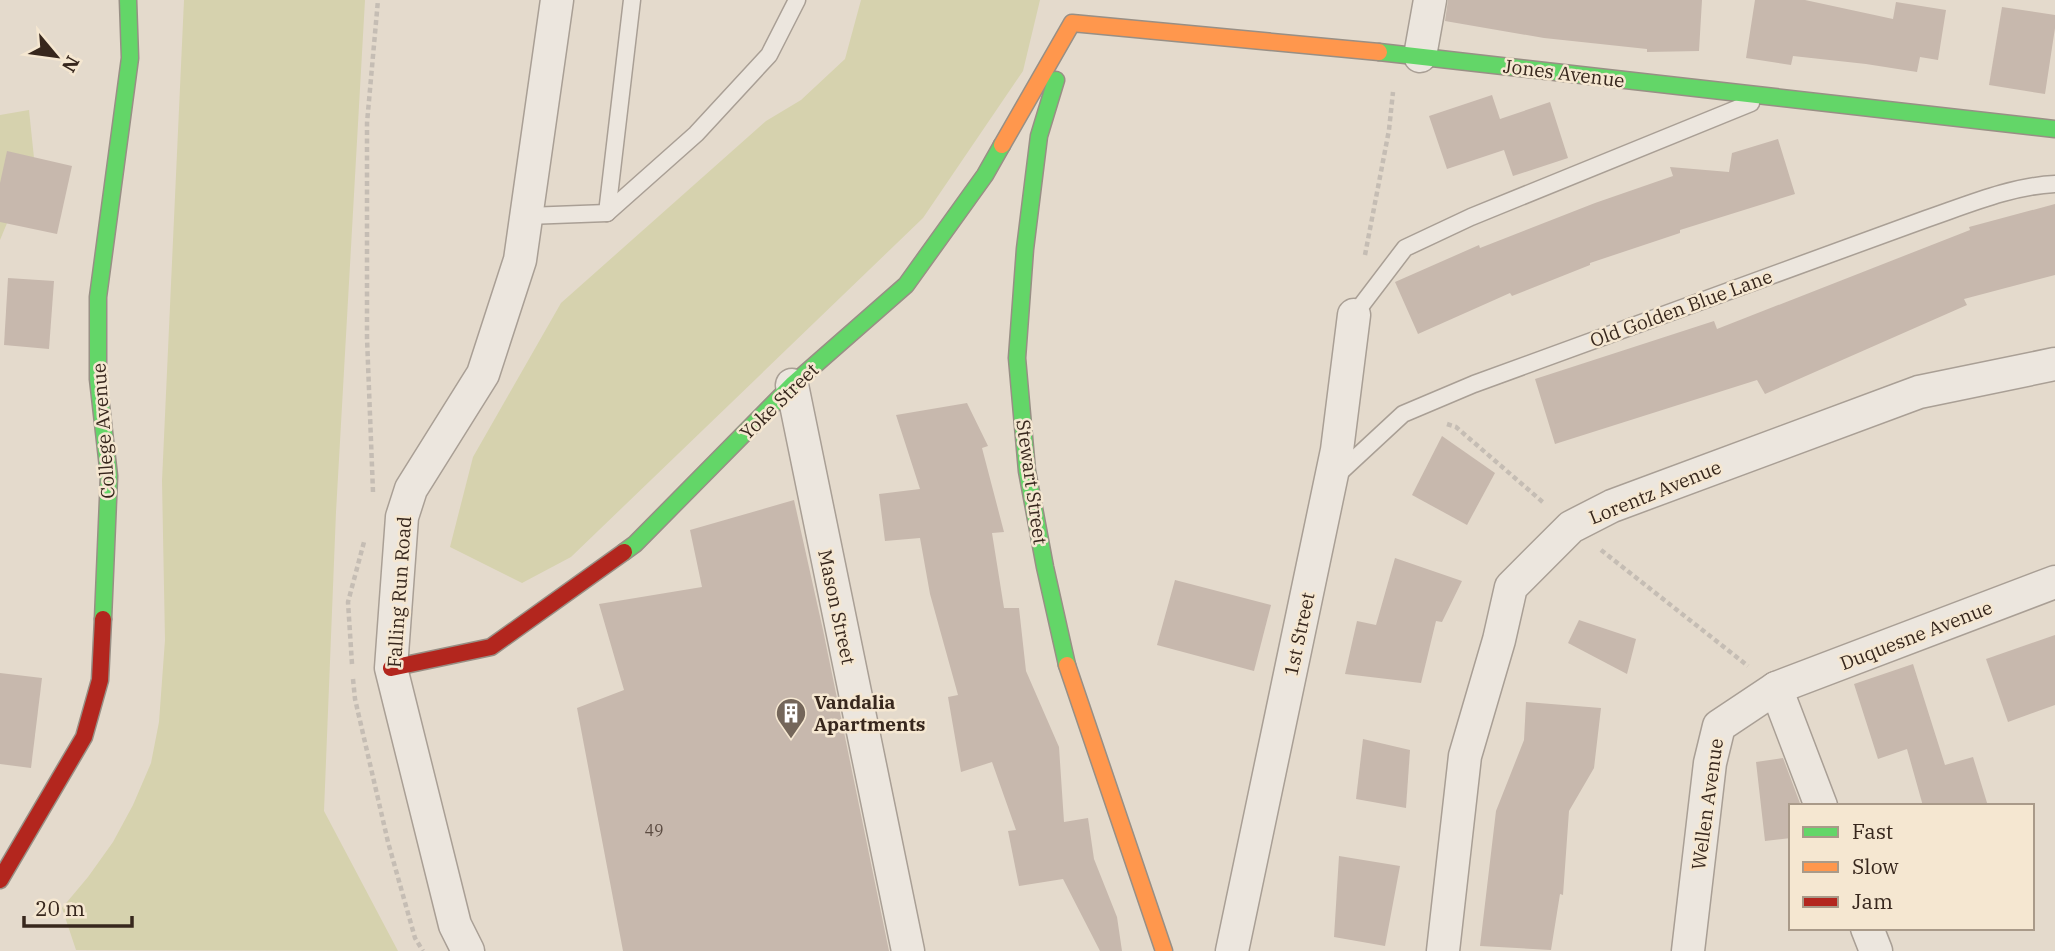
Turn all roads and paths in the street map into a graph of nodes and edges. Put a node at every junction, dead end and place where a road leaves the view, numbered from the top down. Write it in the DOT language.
graph roads {
  1 [pos="128,0"];
  2 [pos="378,0"];
  3 [pos="557,0"];
  4 [pos="632,0"];
  5 [pos="797,0"];
  6 [pos="1430,0"];
  7 [pos="1073,17"];
  8 [pos="1420,56"];
  9 [pos="1769,96"];
  10 [pos="2055,129"];
  11 [pos="1389,130"];
  12 [pos="2055,184"];
  13 [pos="607,213"];
  14 [pos="527,216"];
  15 [pos="1364,262"];
  16 [pos="1354,315"];
  17 [pos="2055,364"];
  18 [pos="792,386"];
  19 [pos="1456,426"];
  20 [pos="1331,481"];
  21 [pos="373,505"];
  22 [pos="1571,527"];
  23 [pos="367,529"];
  24 [pos="2055,582"];
  25 [pos="391,668"];
  26 [pos="1776,688"];
  27 [pos="1820,804"];
  28 [pos="0,880"];
  29 [pos="1868,930"];
  30 [pos="422,951"];
  31 [pos="468,951"];
  32 [pos="908,951"];
  33 [pos="1164,951"];
  34 [pos="1232,951"];
  35 [pos="1443,951"];
  36 [pos="1688,951"];
  37 [pos="1876,951"];
  1 -- 28 [label="street, College Avenue"];
  2 -- 21 [label="path"];
  3 -- 14 [label="street, Falling Run Road"];
  4 -- 13 [label="lane"];
  5 -- 13 [label="lane"];
  6 -- 8 [label="street"];
  7 -- 8 [label="street, Jones Avenue"];
  7 -- 18 [label="street, Yoke Street"];
  7 -- 33 [label="street, Stewart Street"];
  8 -- 9 [label="street, Jones Avenue"];
  9 -- 10 [label="street, Jones Avenue"];
  9 -- 16 [label="lane"];
  11 -- 15 [label="path"];
  12 -- 20 [label="lane, Old Golden Blue Lane"];
  13 -- 14 [label="lane"];
  14 -- 25 [label="street, Falling Run Road"];
  16 -- 20 [label="street, 1st Street"];
  17 -- 22 [label="street, Lorentz Avenue"];
  18 -- 25 [label="street, Yoke Street"];
  18 -- 32 [label="street, Mason Street"];
  19 -- 22 [label="path"];
  20 -- 34 [label="street, 1st Street"];
  22 -- 26 [label="path"];
  22 -- 35 [label="street, Lorentz Avenue"];
  23 -- 30 [label="path"];
  24 -- 26 [label="street, Duquesne Avenue"];
  25 -- 31 [label="street, Falling Run Road"];
  26 -- 27 [label="street"];
  26 -- 36 [label="street, Wellen Avenue"];
  29 -- 37 [label="street"];
}
